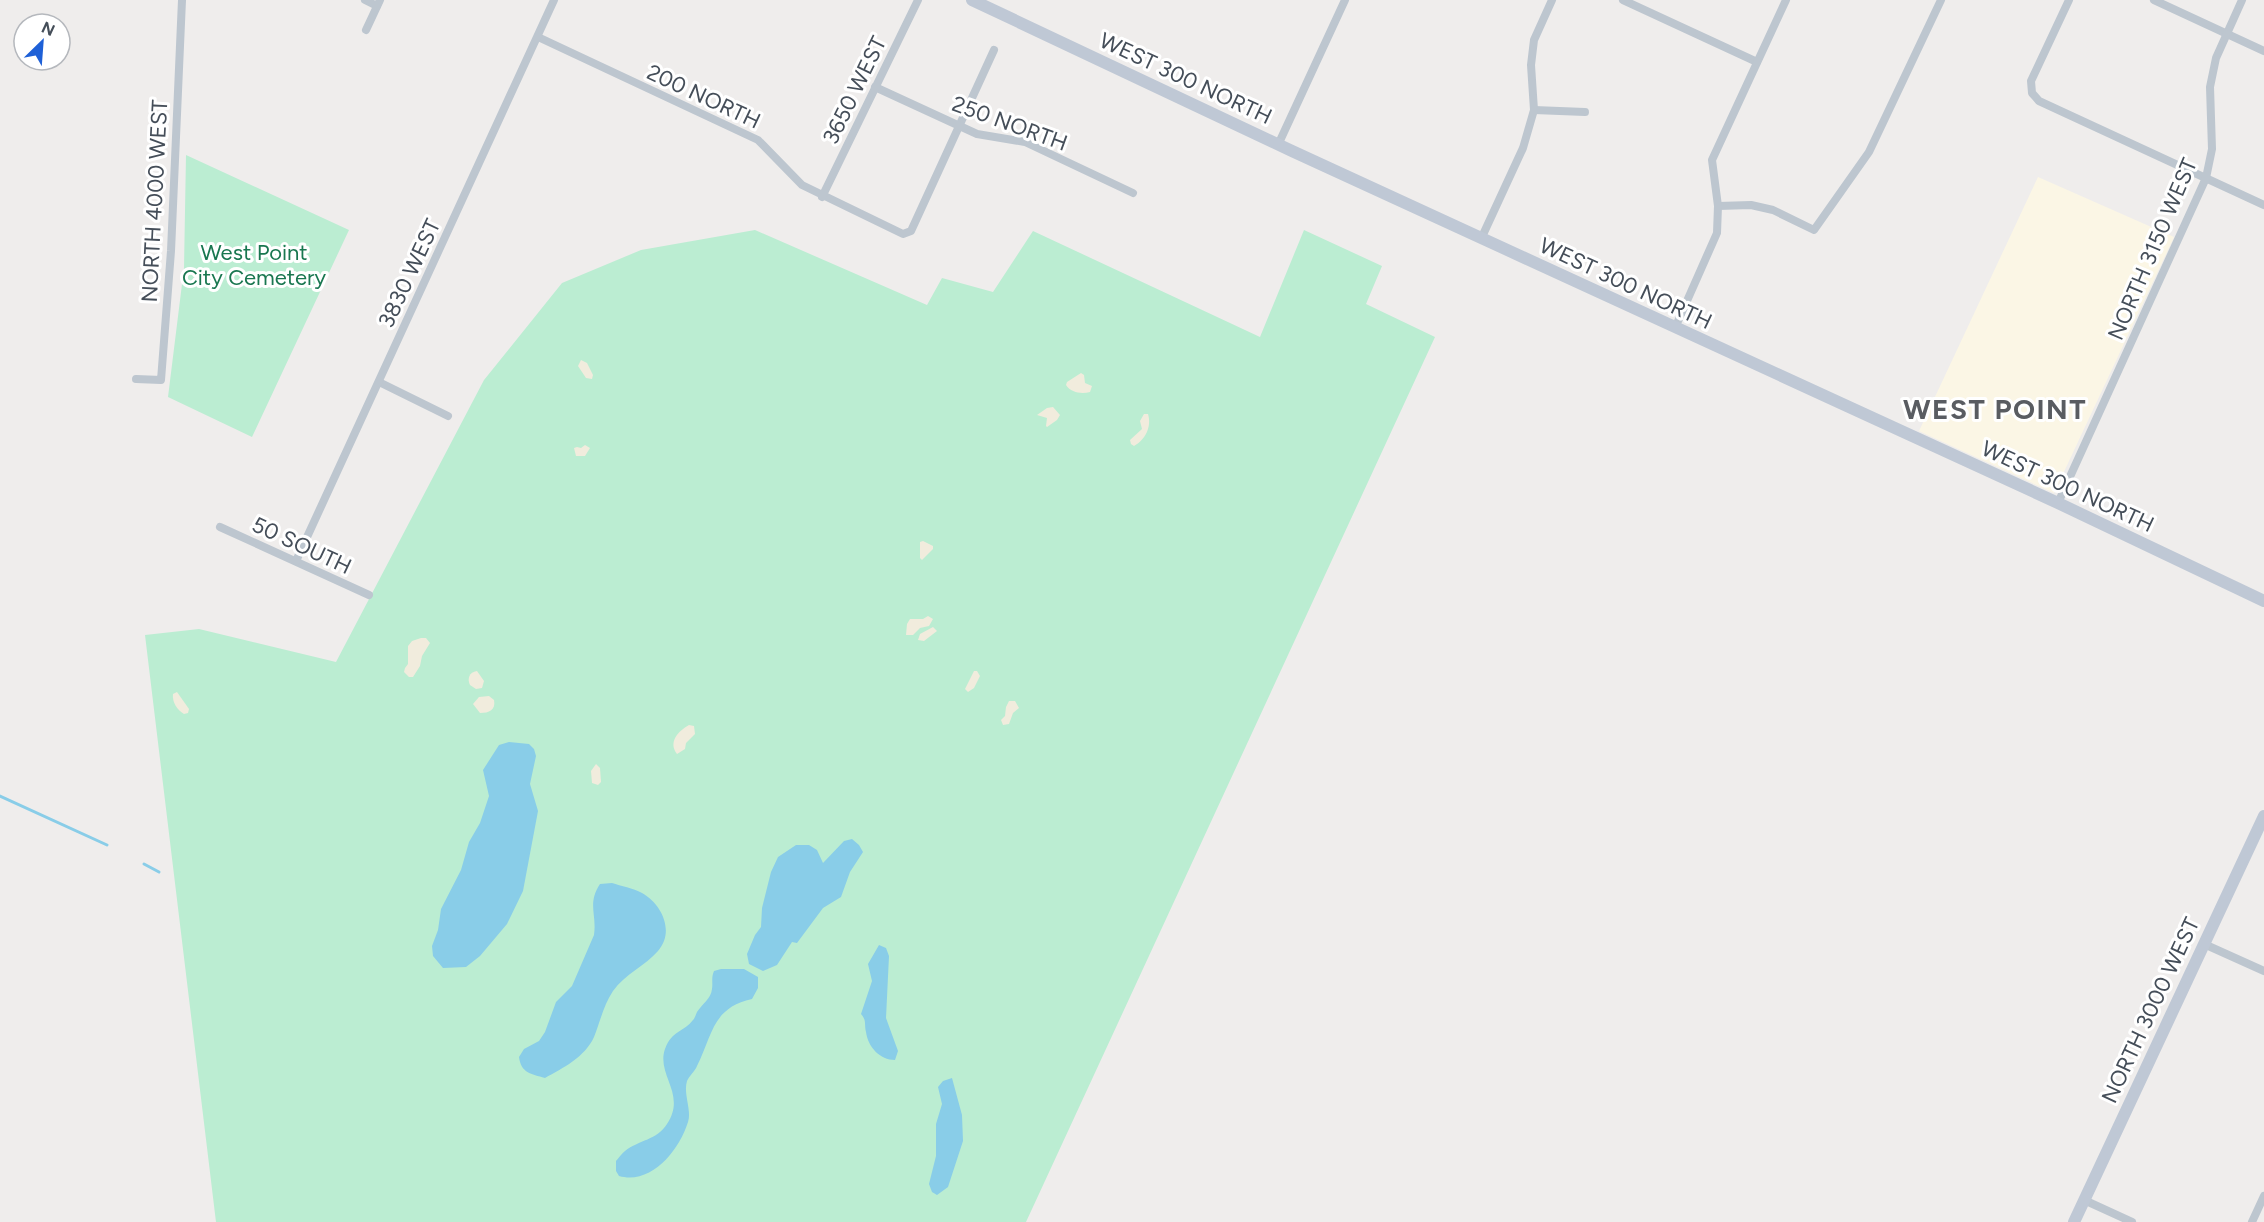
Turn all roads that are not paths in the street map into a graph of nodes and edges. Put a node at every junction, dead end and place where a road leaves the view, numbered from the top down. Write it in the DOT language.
graph roads {
  1 [pos="182,0"];
  2 [pos="365,0"];
  3 [pos="554,0"];
  4 [pos="918,0"];
  5 [pos="972,0"];
  6 [pos="1345,0"];
  7 [pos="1552,0"];
  8 [pos="1623,0"];
  9 [pos="1786,0"];
  10 [pos="1941,0"];
  11 [pos="2069,0"];
  12 [pos="2154,0"];
  13 [pos="2242,0"];
  14 [pos="379,3"];
  15 [pos="366,30"];
  16 [pos="2227,34"];
  17 [pos="538,37"];
  18 [pos="994,50"];
  19 [pos="2264,51"];
  20 [pos="1757,62"];
  21 [pos="875,87"];
  22 [pos="1534,110"];
  23 [pos="1585,112"];
  24 [pos="960,126"];
  25 [pos="1278,145"];
  26 [pos="2206,178"];
  27 [pos="1133,193"];
  28 [pos="822,197"];
  29 [pos="2264,205"];
  30 [pos="1718,206"];
  31 [pos="1481,238"];
  32 [pos="1675,328"];
  33 [pos="136,379"];
  34 [pos="379,382"];
  35 [pos="448,416"];
  36 [pos="2058,503"];
  37 [pos="220,527"];
  38 [pos="296,561"];
  39 [pos="369,595"];
  40 [pos="2264,601"];
  41 [pos="2264,816"];
  42 [pos="2204,944"];
  43 [pos="2264,972"];
  44 [pos="2264,1196"];
  45 [pos="2084,1200"];
  46 [pos="2074,1222"];
  47 [pos="2132,1222"];
  48 [pos="2252,1222"];
  1 -- 33 [label="street, NORTH 4000 WEST"];
  2 -- 14 [label="street"];
  3 -- 17 [label="street, 3830 WEST"];
  4 -- 21 [label="street, 3650 WEST"];
  5 -- 25 [label="main road, WEST 300 NORTH"];
  6 -- 25 [label="street"];
  7 -- 22 [label="street"];
  8 -- 20 [label="street"];
  9 -- 20 [label="street"];
  10 -- 30 [label="street"];
  11 -- 26 [label="street"];
  12 -- 16 [label="street"];
  13 -- 16 [label="street, NORTH 3150 WEST"];
  14 -- 15 [label="street"];
  16 -- 19 [label="street"];
  16 -- 26 [label="street, NORTH 3150 WEST"];
  17 -- 28 [label="street, 200 NORTH"];
  17 -- 34 [label="street, 3830 WEST"];
  18 -- 24 [label="street"];
  20 -- 30 [label="street"];
  21 -- 24 [label="street, 250 NORTH"];
  21 -- 28 [label="street, 3650 WEST"];
  22 -- 23 [label="street"];
  22 -- 31 [label="street"];
  24 -- 27 [label="street, 250 NORTH"];
  24 -- 28 [label="street, 200 NORTH"];
  25 -- 31 [label="main road, WEST 300 NORTH"];
  26 -- 29 [label="street"];
  26 -- 36 [label="street, NORTH 3150 WEST"];
  30 -- 32 [label="street"];
  31 -- 32 [label="main road, WEST 300 NORTH"];
  32 -- 36 [label="main road, WEST 300 NORTH"];
  34 -- 35 [label="street"];
  34 -- 38 [label="street, 3830 WEST"];
  36 -- 40 [label="main road, WEST 300 NORTH"];
  37 -- 38 [label="street, 50 SOUTH"];
  38 -- 39 [label="street, 50 SOUTH"];
  41 -- 42 [label="main road, NORTH 3000 WEST"];
  42 -- 43 [label="street"];
  42 -- 45 [label="main road, NORTH 3000 WEST"];
  44 -- 48 [label="street"];
  45 -- 46 [label="main road, NORTH 3000 WEST"];
  45 -- 47 [label="street"];
}
